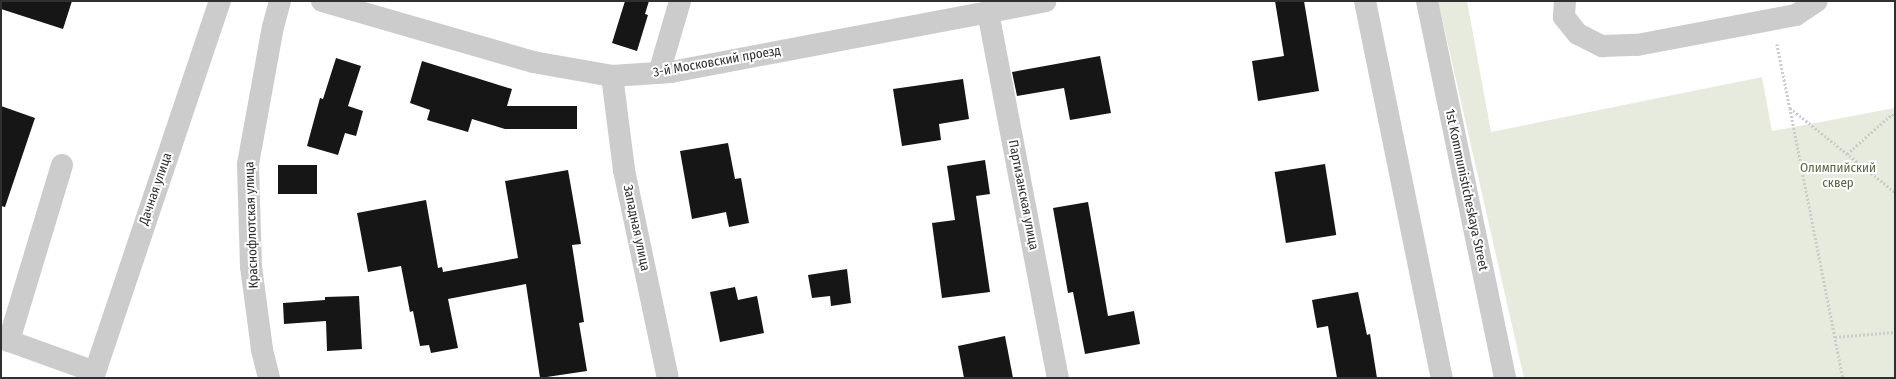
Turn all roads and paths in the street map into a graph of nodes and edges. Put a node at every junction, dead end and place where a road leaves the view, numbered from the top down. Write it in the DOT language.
graph roads {
  1 [pos="220,1"];
  2 [pos="280,1"];
  3 [pos="322,1"];
  4 [pos="680,1"];
  5 [pos="1045,1"];
  6 [pos="1365,1"];
  7 [pos="1427,1"];
  8 [pos="1565,1"];
  9 [pos="1817,1"];
  10 [pos="988,12"];
  11 [pos="1772,19"];
  12 [pos="659,74"];
  13 [pos="612,76"];
  14 [pos="1790,108"];
  15 [pos="1895,116"];
  16 [pos="1847,154"];
  17 [pos="62,165"];
  18 [pos="1895,192"];
  19 [pos="1895,332"];
  20 [pos="1835,337"];
  21 [pos="94,375"];
  22 [pos="269,378"];
  23 [pos="668,378"];
  24 [pos="1058,378"];
  25 [pos="1442,378"];
  26 [pos="1505,378"];
  27 [pos="1843,378"];
  1 -- 21 [label="street, Дачная улица"];
  2 -- 22 [label="street, Краснофлотская улица"];
  3 -- 13 [label="street, 3-й Московский проезд"];
  4 -- 12 [label="street"];
  5 -- 10 [label="street, 3-й Московский проезд"];
  6 -- 25 [label="street"];
  7 -- 26 [label="street, 1st Kommunisticheskaya Street"];
  8 -- 11 [label="street"];
  9 -- 11 [label="street"];
  10 -- 12 [label="street, 3-й Московский проезд"];
  10 -- 24 [label="street, Партизанская улица"];
  11 -- 14 [label="path"];
  12 -- 13 [label="street, 3-й Московский проезд"];
  13 -- 23 [label="street, Западная улица"];
  14 -- 16 [label="path"];
  14 -- 20 [label="path"];
  15 -- 16 [label="path"];
  16 -- 18 [label="path"];
  17 -- 21 [label="street"];
  19 -- 20 [label="path"];
  20 -- 27 [label="path"];
}
